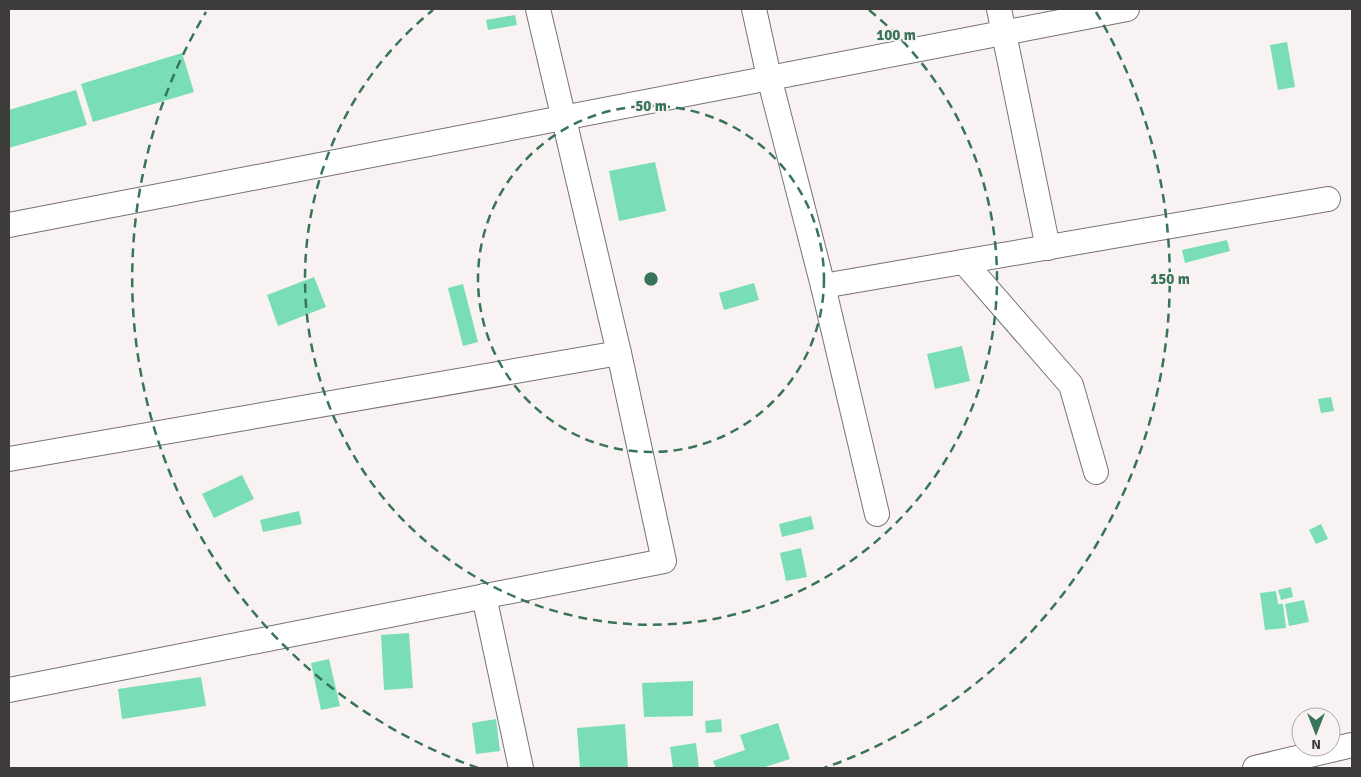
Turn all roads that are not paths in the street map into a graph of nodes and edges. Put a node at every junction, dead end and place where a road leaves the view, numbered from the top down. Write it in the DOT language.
graph roads {
  1 [pos="538,9"];
  2 [pos="754,9"];
  3 [pos="999,9"];
  4 [pos="1128,9"];
  5 [pos="1005,32"];
  6 [pos="769,78"];
  7 [pos="563,118"];
  8 [pos="1328,200"];
  9 [pos="9,225"];
  10 [pos="1048,248"];
  11 [pos="964,262"];
  12 [pos="823,286"];
  13 [pos="619,353"];
  14 [pos="9,459"];
  15 [pos="1096,472"];
  16 [pos="877,514"];
  17 [pos="484,596"];
  18 [pos="9,690"];
  19 [pos="1352,745"];
  20 [pos="521,768"];
  21 [pos="1255,768"];
  1 -- 7 [label="street"];
  2 -- 6 [label="street"];
  3 -- 5 [label="street"];
  4 -- 5 [label="street"];
  5 -- 6 [label="street"];
  5 -- 10 [label="street"];
  6 -- 7 [label="street"];
  6 -- 12 [label="street"];
  7 -- 9 [label="street"];
  7 -- 13 [label="street"];
  8 -- 10 [label="street"];
  10 -- 11 [label="street"];
  11 -- 12 [label="street"];
  11 -- 15 [label="street"];
  12 -- 16 [label="street"];
  13 -- 14 [label="street"];
  13 -- 17 [label="street"];
  17 -- 18 [label="street"];
  17 -- 20 [label="street"];
  19 -- 21 [label="street"];
}
